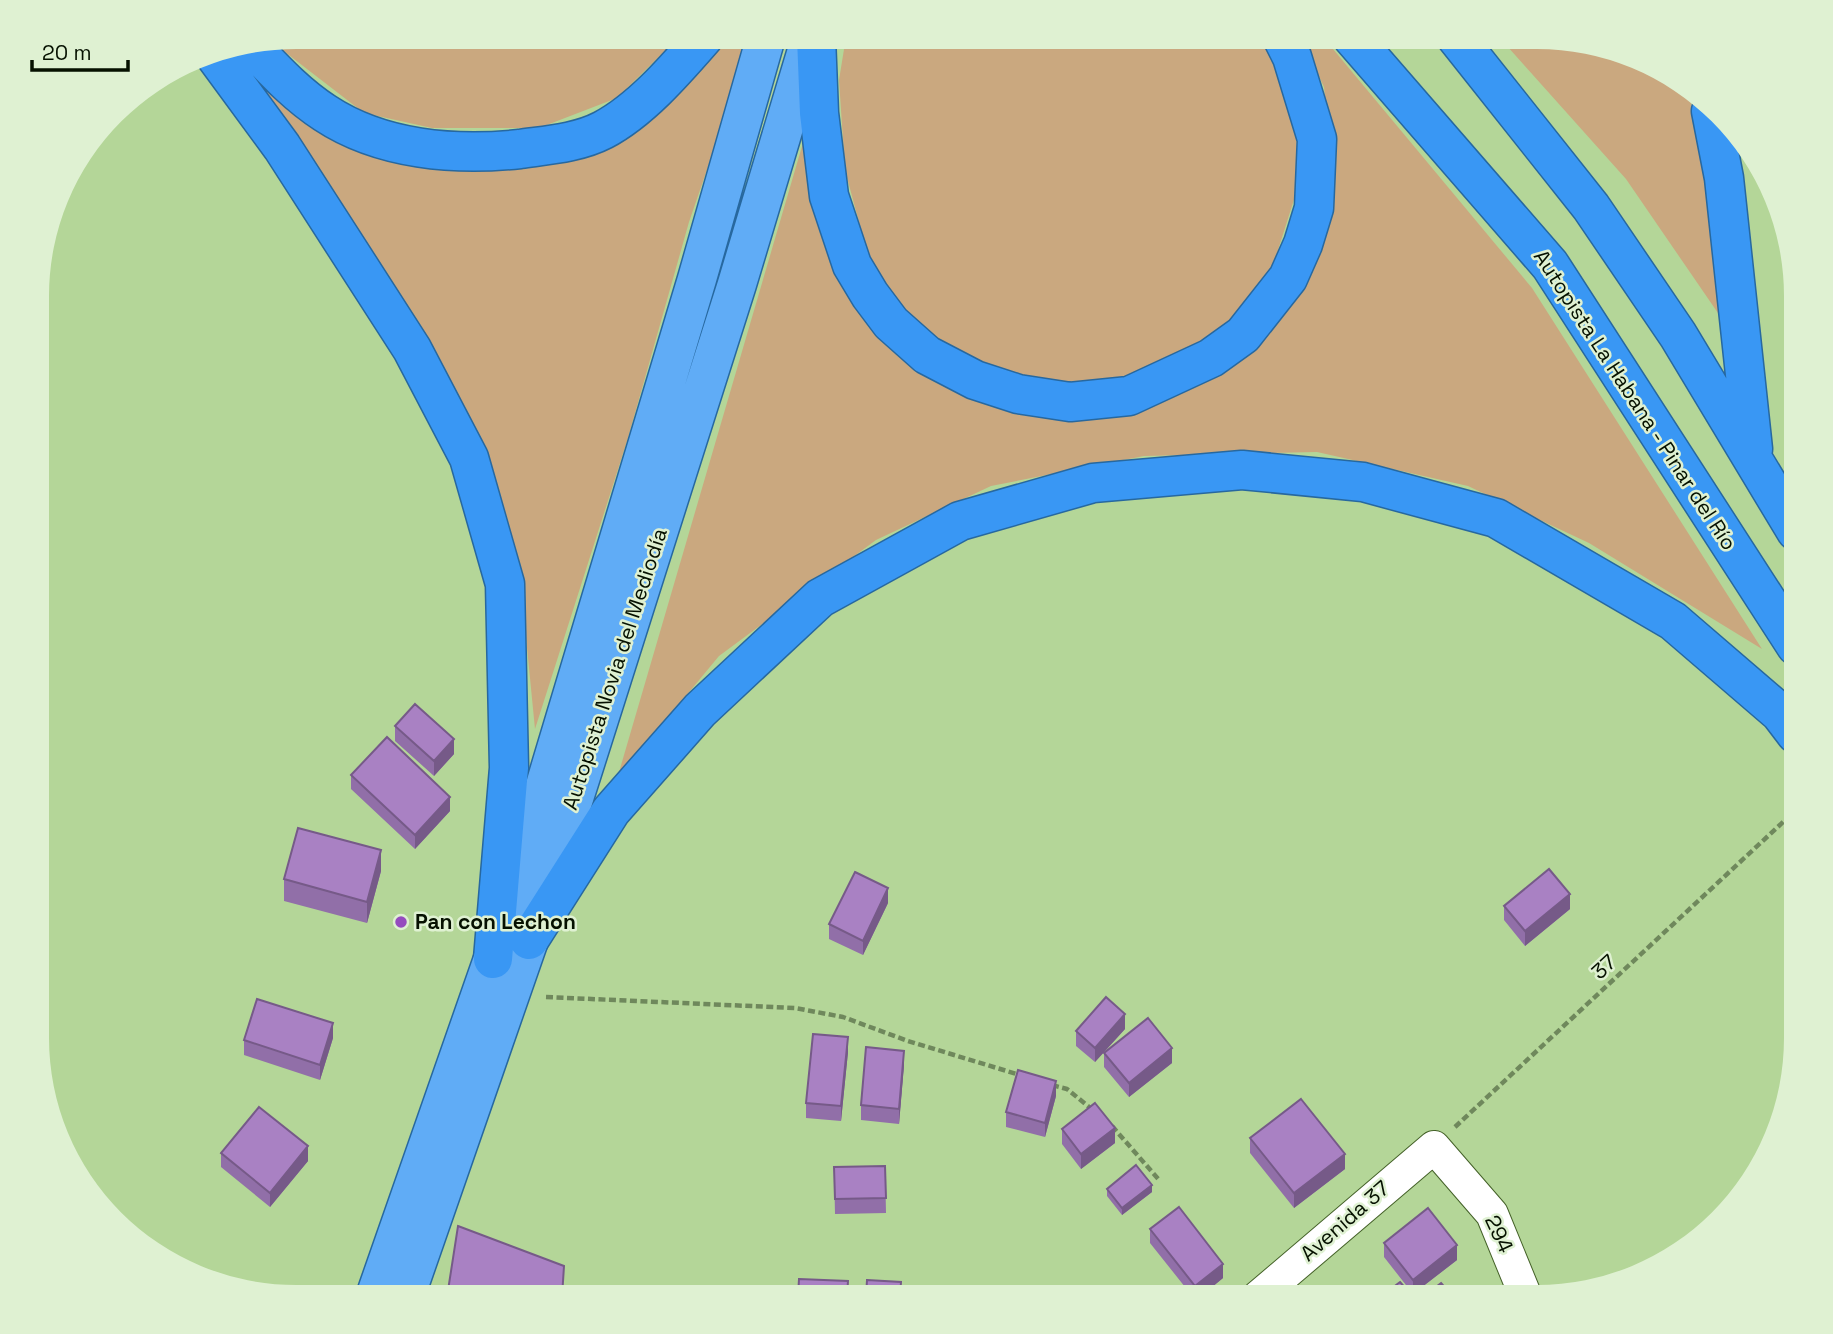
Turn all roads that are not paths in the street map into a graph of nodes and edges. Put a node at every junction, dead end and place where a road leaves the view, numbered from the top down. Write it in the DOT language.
graph roads {
  1 [pos="693,49"];
  2 [pos="762,49"];
  3 [pos="810,49"];
  4 [pos="815,49"];
  5 [pos="1288,50"];
  6 [pos="1363,50"];
  7 [pos="1467,50"];
  8 [pos="257,52"];
  9 [pos="220,61"];
  10 [pos="1714,123"];
  11 [pos="1754,461"];
  12 [pos="1783,510"];
  13 [pos="1783,627"];
  14 [pos="1784,718"];
  15 [pos="529,940"];
  16 [pos="493,959"];
  17 [pos="1434,1147"];
  18 [pos="380,1284"];
  19 [pos="409,1284"];
  20 [pos="1272,1285"];
  21 [pos="1521,1285"];
  1 -- 8 [label="highway"];
  2 -- 16 [label="highway, Autopista Novia del Mediodía"];
  3 -- 15 [label="highway, Autopista Novia del Mediodía"];
  4 -- 5 [label="highway"];
  6 -- 13 [label="highway, Autopista La Habana - Pinar del Río"];
  7 -- 11 [label="highway"];
  9 -- 16 [label="highway"];
  10 -- 11 [label="highway"];
  11 -- 12 [label="highway"];
  14 -- 15 [label="highway"];
  15 -- 19 [label="highway, Autopista Novia del Mediodía"];
  16 -- 18 [label="highway, Autopista Novia del Mediodía"];
  17 -- 20 [label="street, Avenida 37"];
  17 -- 21 [label="street, 294"];
}
